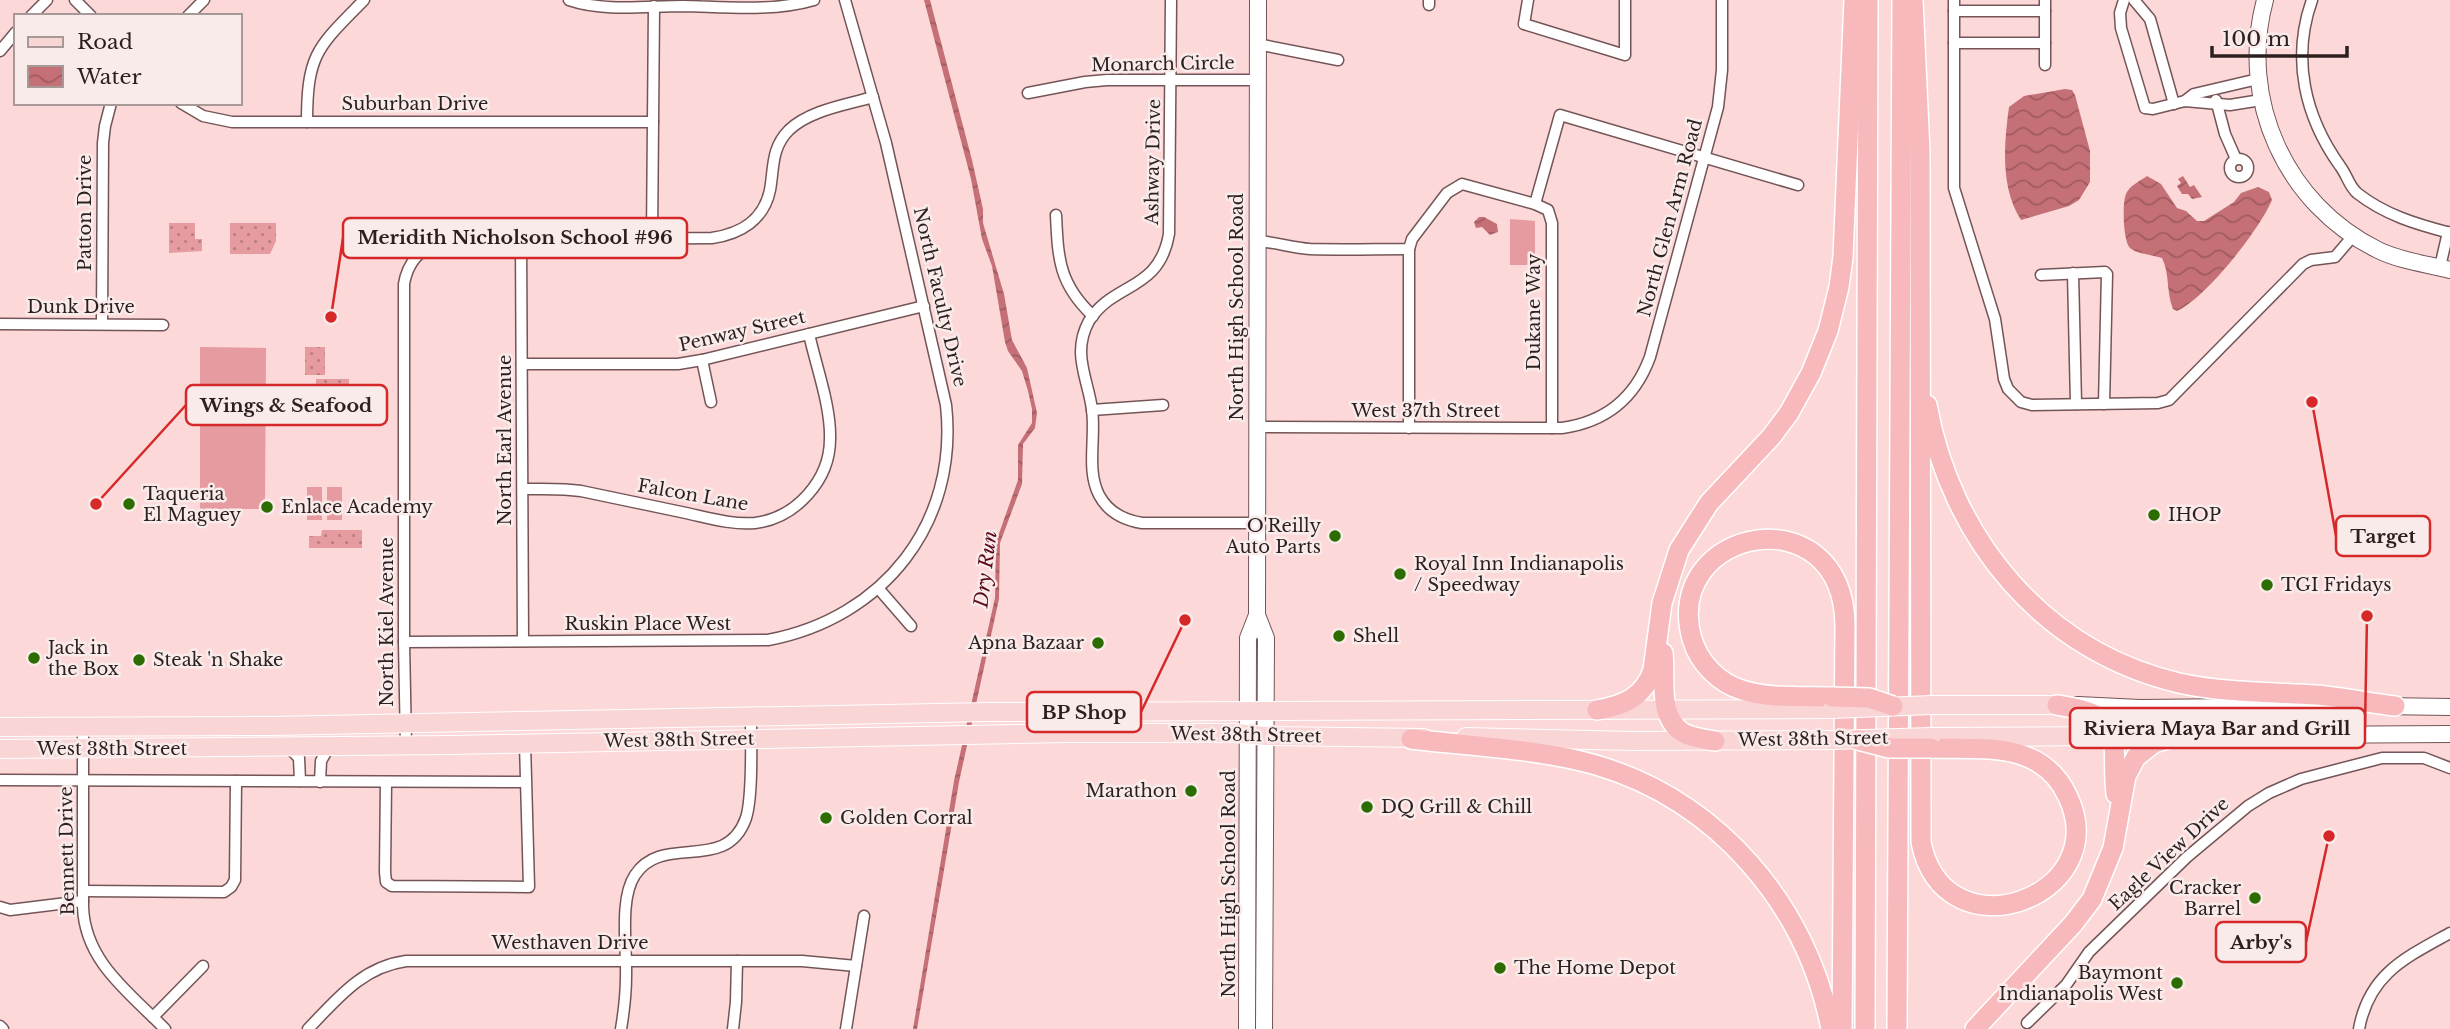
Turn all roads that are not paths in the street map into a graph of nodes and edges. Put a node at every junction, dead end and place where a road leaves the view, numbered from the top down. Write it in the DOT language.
graph roads {
  1 [pos="47,0"];
  2 [pos="75,0"];
  3 [pos="204,0"];
  4 [pos="364,0"];
  5 [pos="569,0"];
  6 [pos="814,0"];
  7 [pos="845,0"];
  8 [pos="1171,0"];
  9 [pos="1258,0"];
  10 [pos="1528,0"];
  11 [pos="1625,0"];
  12 [pos="1722,0"];
  13 [pos="1854,0"];
  14 [pos="1867,0"];
  15 [pos="1902,0"];
  16 [pos="1913,0"];
  17 [pos="2124,0"];
  18 [pos="2134,0"];
  19 [pos="2264,0"];
  20 [pos="2312,0"];
  21 [pos="2045,5"];
  22 [pos="654,6"];
  23 [pos="1954,6"];
  24 [pos="34,14"];
  25 [pos="89,14"];
  26 [pos="190,14"];
  27 [pos="14,34"];
  28 [pos="1954,43"];
  29 [pos="2045,43"];
  30 [pos="1257,44"];
  31 [pos="0,51"];
  32 [pos="1338,60"];
  33 [pos="2045,65"];
  34 [pos="2258,79"];
  35 [pos="1171,80"];
  36 [pos="1257,80"];
  37 [pos="2213,90"];
  38 [pos="1028,93"];
  39 [pos="873,97"];
  40 [pos="2261,100"];
  41 [pos="2179,102"];
  42 [pos="2217,104"];
  43 [pos="110,105"];
  44 [pos="184,105"];
  45 [pos="306,122"];
  46 [pos="653,122"];
  47 [pos="1703,158"];
  48 [pos="2236,159"];
  49 [pos="1798,185"];
  50 [pos="1535,204"];
  51 [pos="1056,215"];
  52 [pos="2449,232"];
  53 [pos="2353,236"];
  54 [pos="652,238"];
  55 [pos="521,239"];
  56 [pos="1257,241"];
  57 [pos="1409,249"];
  58 [pos="2445,268"];
  59 [pos="2073,273"];
  60 [pos="2041,275"];
  61 [pos="924,306"];
  62 [pos="1093,316"];
  63 [pos="0,324"];
  64 [pos="102,324"];
  65 [pos="163,325"];
  66 [pos="809,334"];
  67 [pos="1920,338"];
  68 [pos="702,360"];
  69 [pos="522,364"];
  70 [pos="711,402"];
  71 [pos="2076,404"];
  72 [pos="2104,404"];
  73 [pos="1163,405"];
  74 [pos="1093,410"];
  75 [pos="1594,420"];
  76 [pos="1256,427"];
  77 [pos="1409,428"];
  78 [pos="1552,428"];
  79 [pos="523,489"];
  80 [pos="1257,523"];
  81 [pos="878,588"];
  82 [pos="1659,624"];
  83 [pos="911,626"];
  84 [pos="523,641"];
  85 [pos="404,642"];
  86 [pos="1832,703"];
  87 [pos="2057,705"];
  88 [pos="1894,706"];
  89 [pos="2395,706"];
  90 [pos="2450,706"];
  91 [pos="1597,709"];
  92 [pos="1667,709"];
  93 [pos="1257,710"];
  94 [pos="751,716"];
  95 [pos="406,723"];
  96 [pos="0,727"];
  97 [pos="83,727"];
  98 [pos="1257,734"];
  99 [pos="2450,734"];
  100 [pos="2180,735"];
  101 [pos="2115,737"];
  102 [pos="751,738"];
  103 [pos="1412,738"];
  104 [pos="1715,740"];
  105 [pos="1858,740"];
  106 [pos="525,743"];
  107 [pos="1931,743"];
  108 [pos="406,745"];
  109 [pos="288,747"];
  110 [pos="330,747"];
  111 [pos="0,749"];
  112 [pos="83,749"];
  113 [pos="2450,768"];
  114 [pos="0,780"];
  115 [pos="83,780"];
  116 [pos="236,780"];
  117 [pos="300,782"];
  118 [pos="320,782"];
  119 [pos="525,782"];
  120 [pos="386,783"];
  121 [pos="2119,819"];
  122 [pos="83,896"];
  123 [pos="0,907"];
  124 [pos="864,916"];
  125 [pos="2450,933"];
  126 [pos="626,961"];
  127 [pos="737,961"];
  128 [pos="203,966"];
  129 [pos="856,966"];
  130 [pos="153,1017"];
  131 [pos="2027,1023"];
  132 [pos="315,1026"];
  133 [pos="165,1029"];
  134 [pos="621,1029"];
  135 [pos="733,1029"];
  136 [pos="846,1029"];
  137 [pos="1247,1029"];
  138 [pos="1264,1029"];
  139 [pos="1831,1029"];
  140 [pos="1842,1029"];
  141 [pos="1865,1029"];
  142 [pos="1897,1029"];
  143 [pos="1975,1029"];
  144 [pos="2358,1029"];
  1 -- 24 [label="street"];
  2 -- 25 [label="street"];
  3 -- 26 [label="street"];
  4 -- 45 [label="street"];
  5 -- 22 [label="street"];
  6 -- 22 [label="street"];
  7 -- 39 [label="street, North Faculty Drive"];
  8 -- 35 [label="street, Ashway Drive"];
  9 -- 30 [label="street, North High School Road"];
  10 -- 11 [label="street"];
  12 -- 47 [label="street, North Glen Arm Road"];
  13 -- 82 [label="highway"];
  14 -- 141 [label="highway"];
  15 -- 142 [label="highway"];
  16 -- 67 [label="highway"];
  17 -- 41 [label="street"];
  18 -- 41 [label="street"];
  19 -- 34 [label="street"];
  20 -- 52 [label="street"];
  21 -- 23 [label="street"];
  21 -- 29 [label="street"];
  22 -- 46 [label="street"];
  23 -- 28 [label="street"];
  27 -- 31 [label="street"];
  28 -- 29 [label="street"];
  28 -- 71 [label="street"];
  29 -- 33 [label="street"];
  30 -- 32 [label="street"];
  30 -- 36 [label="street, North High School Road"];
  34 -- 37 [label="street"];
  34 -- 40 [label="street"];
  35 -- 36 [label="street, Monarch Circle"];
  35 -- 38 [label="street, Monarch Circle"];
  35 -- 62 [label="street, Ashway Drive"];
  36 -- 56 [label="street, North High School Road"];
  37 -- 41 [label="street"];
  37 -- 42 [label="street"];
  39 -- 54 [label="street, North Kiel Avenue"];
  39 -- 61 [label="street, North Faculty Drive"];
  40 -- 42 [label="street"];
  40 -- 53 [label="street"];
  41 -- 42 [label="street"];
  42 -- 48 [label="street"];
  43 -- 64 [label="street, Patton Drive"];
  44 -- 45 [label="street, Suburban Drive"];
  45 -- 46 [label="street, Suburban Drive"];
  46 -- 54 [label="street"];
  47 -- 49 [label="street"];
  47 -- 50 [label="street"];
  47 -- 75 [label="street, North Glen Arm Road"];
  50 -- 57 [label="street"];
  50 -- 78 [label="street, Dukane Way"];
  51 -- 62 [label="street"];
  52 -- 58 [label="street"];
  53 -- 58 [label="street"];
  53 -- 72 [label="street"];
  54 -- 55 [label="street, North Kiel Avenue"];
  55 -- 69 [label="street, North Earl Avenue"];
  55 -- 85 [label="street, North Kiel Avenue"];
  56 -- 57 [label="street"];
  56 -- 76 [label="street, North High School Road"];
  57 -- 77 [label="street"];
  59 -- 60 [label="street"];
  59 -- 71 [label="street"];
  59 -- 72 [label="street"];
  61 -- 66 [label="street, Penway Street"];
  61 -- 81 [label="street, North Faculty Drive"];
  62 -- 74 [label="street"];
  63 -- 64 [label="street, Dunk Drive"];
  64 -- 65 [label="street, Dunk Drive"];
  66 -- 68 [label="street, Penway Street"];
  66 -- 79 [label="street, Falcon Lane"];
  67 -- 89 [label="highway"];
  67 -- 107 [label="highway"];
  68 -- 69 [label="street, Penway Street"];
  68 -- 70 [label="street"];
  69 -- 79 [label="street, North Earl Avenue"];
  71 -- 72 [label="street"];
  73 -- 74 [label="street"];
  74 -- 80 [label="street"];
  75 -- 78 [label="street, West 37th Street"];
  76 -- 77 [label="street, West 37th Street"];
  76 -- 80 [label="street, North High School Road"];
  77 -- 78 [label="street, West 37th Street"];
  79 -- 84 [label="street, North Earl Avenue"];
  80 -- 93 [label="street, North High School Road"];
  81 -- 83 [label="street"];
  81 -- 84 [label="street, Ruskin Place West"];
  82 -- 91 [label="highway"];
  82 -- 92 [label="highway"];
  84 -- 85 [label="street, Ruskin Place West"];
  85 -- 95 [label="street, North Kiel Avenue"];
  86 -- 88 [label="highway, bridge"];
  86 -- 92 [label="main road, West 38th Street"];
  86 -- 140 [label="highway"];
  87 -- 88 [label="main road, West 38th Street, bridge"];
  87 -- 89 [label="street, West 38th Street"];
  87 -- 101 [label="highway"];
  89 -- 90 [label="street, West 38th Street"];
  91 -- 92 [label="main road, West 38th Street"];
  91 -- 93 [label="main road, West 38th Street"];
  92 -- 104 [label="highway"];
  93 -- 94 [label="main road, West 38th Street"];
  93 -- 98 [label="street, North High School Road"];
  94 -- 95 [label="main road, West 38th Street"];
  94 -- 102 [label="street"];
  95 -- 97 [label="main road, West 38th Street"];
  95 -- 108 [label="street, North Kiel Avenue"];
  96 -- 97 [label="main road, West 38th Street"];
  97 -- 112 [label="street, Bennett Drive"];
  98 -- 102 [label="main road, West 38th Street"];
  98 -- 103 [label="main road, West 38th Street"];
  98 -- 137 [label="street, North High School Road"];
  98 -- 138 [label="street, North High School Road"];
  99 -- 100 [label="street"];
  100 -- 101 [label="street"];
  100 -- 121 [label="highway"];
  101 -- 107 [label="main road"];
  101 -- 121 [label="highway"];
  102 -- 106 [label="main road, West 38th Street"];
  102 -- 126 [label="street"];
  103 -- 104 [label="main road, West 38th Street"];
  103 -- 139 [label="highway"];
  104 -- 105 [label="main road, West 38th Street, bridge"];
  105 -- 107 [label="highway, bridge"];
  106 -- 108 [label="main road, West 38th Street"];
  106 -- 119 [label="street"];
  108 -- 110 [label="main road, West 38th Street"];
  109 -- 110 [label="main road, West 38th Street"];
  109 -- 112 [label="main road, West 38th Street"];
  109 -- 117 [label="street"];
  110 -- 118 [label="street"];
  111 -- 112 [label="main road, West 38th Street"];
  112 -- 115 [label="street, Bennett Drive"];
  113 -- 131 [label="street, Eagle View Drive"];
  114 -- 115 [label="street"];
  115 -- 116 [label="street"];
  115 -- 122 [label="street, Bennett Drive"];
  116 -- 117 [label="street"];
  116 -- 122 [label="street"];
  117 -- 118 [label="street"];
  118 -- 120 [label="street"];
  119 -- 120 [label="street"];
  119 -- 120 [label="street"];
  121 -- 143 [label="highway"];
  122 -- 123 [label="street"];
  122 -- 130 [label="street, Bennett Drive"];
  124 -- 129 [label="street"];
  125 -- 144 [label="street"];
  126 -- 127 [label="street, Westhaven Drive"];
  126 -- 132 [label="street, Westhaven Drive"];
  126 -- 134 [label="street"];
  127 -- 129 [label="street, Westhaven Drive"];
  127 -- 135 [label="street"];
  128 -- 130 [label="street"];
  129 -- 136 [label="street"];
  130 -- 133 [label="street, Bennett Drive"];
}
